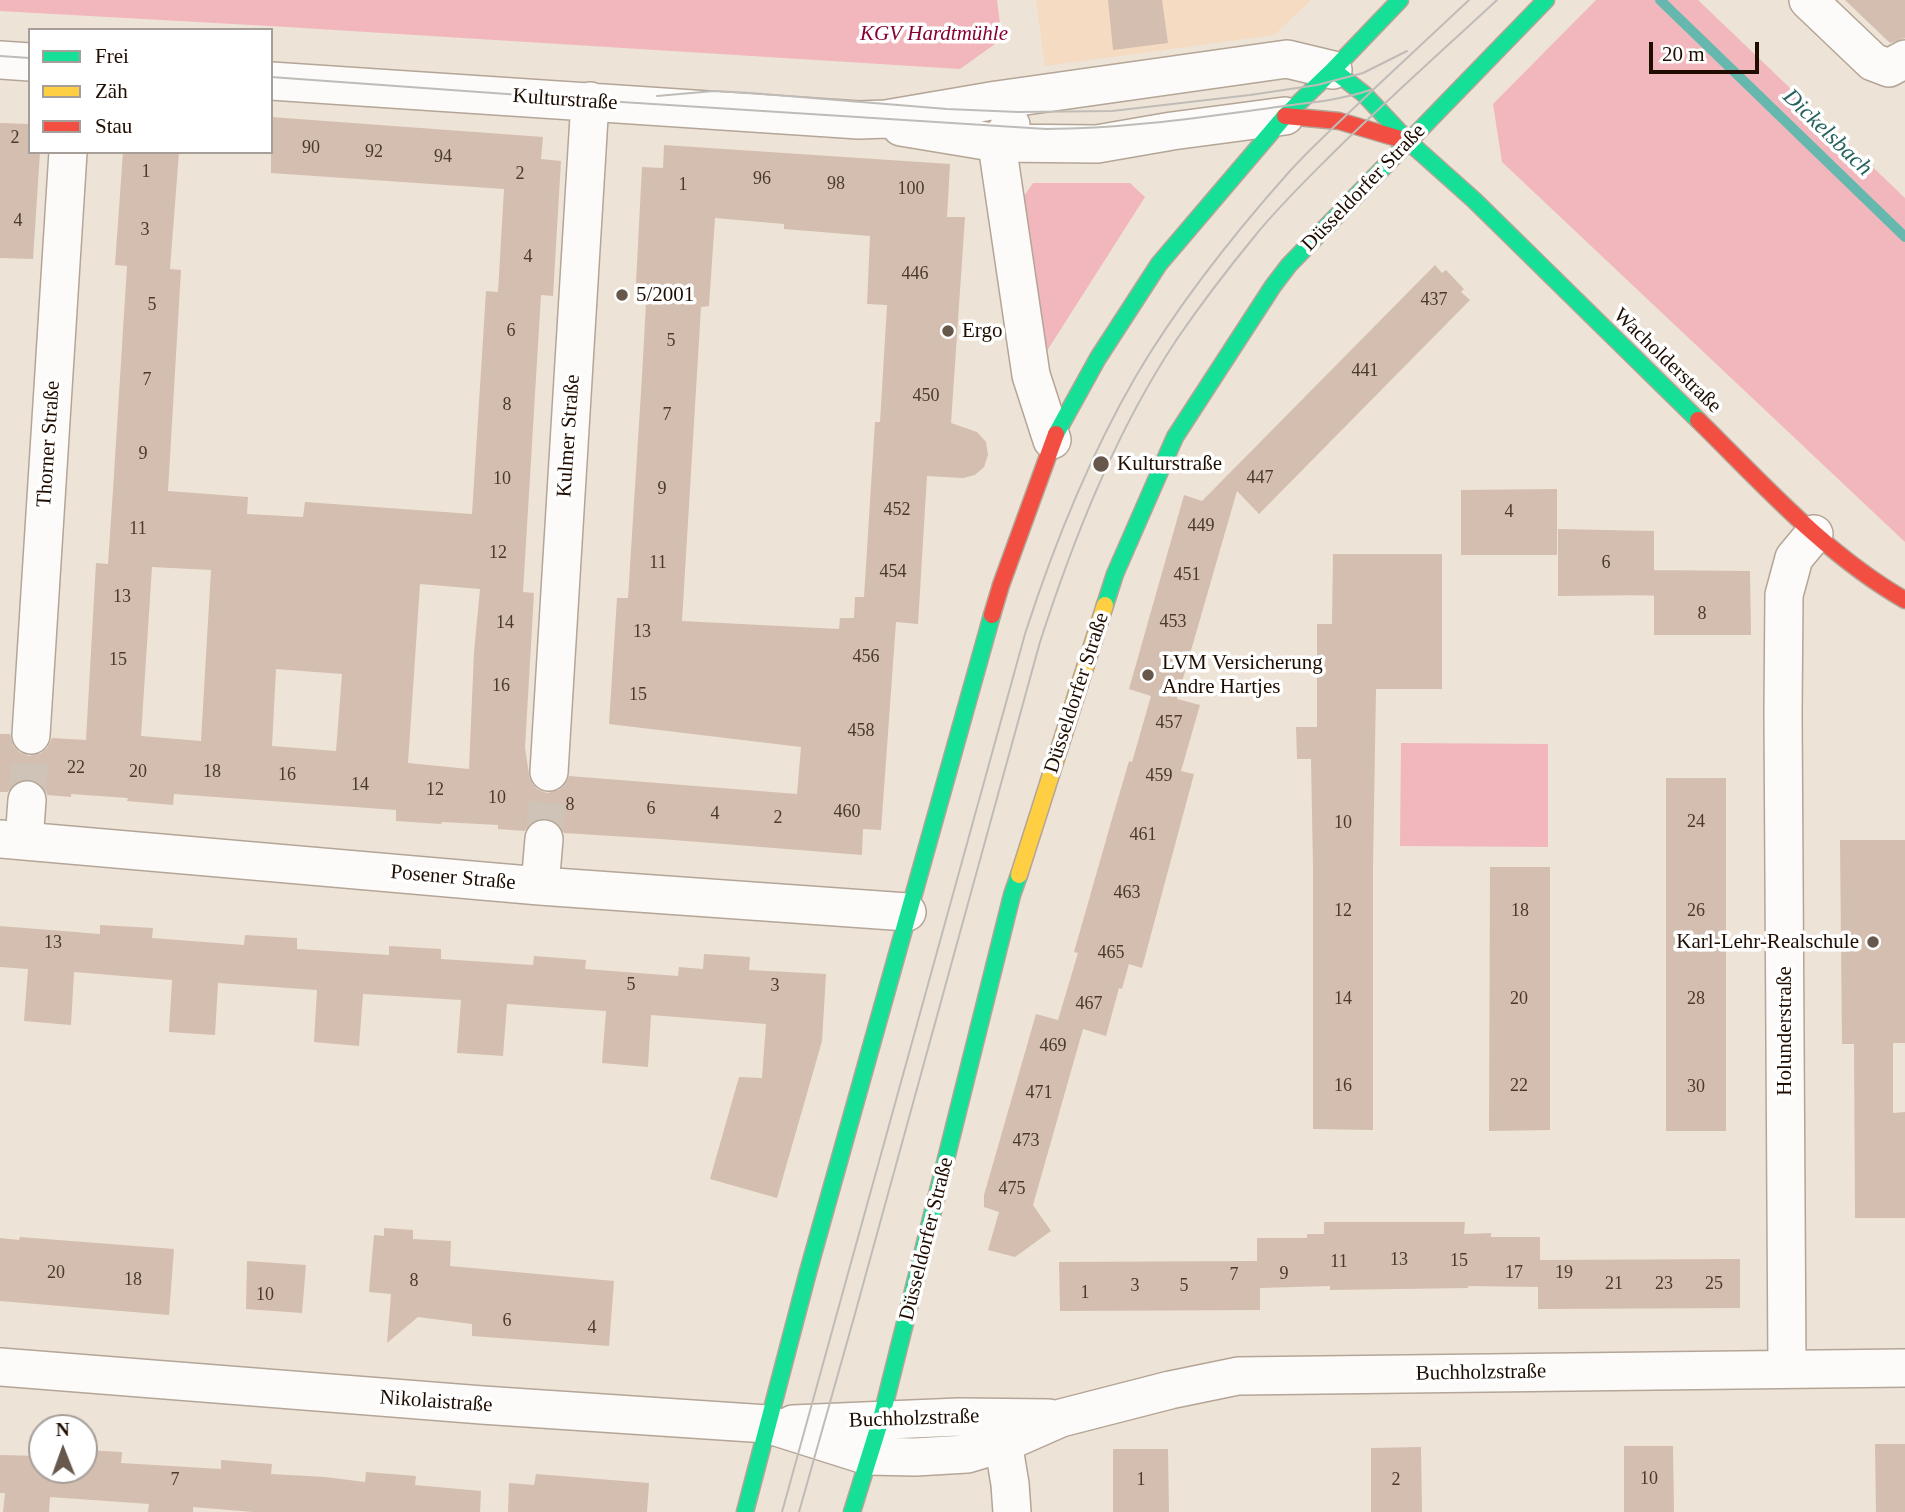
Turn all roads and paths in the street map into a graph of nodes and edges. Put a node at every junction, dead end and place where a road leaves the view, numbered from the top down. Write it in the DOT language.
graph roads {
  1 [pos="1400,0"];
  2 [pos="1546,0"];
  3 [pos="1808,0"];
  4 [pos="0,60"];
  5 [pos="28,62"];
  6 [pos="1897,64"];
  7 [pos="1333,70"];
  8 [pos="273,81"];
  9 [pos="1031,95"];
  10 [pos="590,101"];
  11 [pos="1285,116"];
  12 [pos="872,120"];
  13 [pos="1409,142"];
  14 [pos="998,143"];
  15 [pos="68,154"];
  16 [pos="1052,440"];
  17 [pos="1814,534"];
  18 [pos="1905,600"];
  19 [pos="30,735"];
  20 [pos="549,772"];
  21 [pos="27,800"];
  22 [pos="544,839"];
  23 [pos="12,840"];
  24 [pos="540,886"];
  25 [pos="907,912"];
  26 [pos="0,1367"];
  27 [pos="1905,1368"];
  28 [pos="1787,1369"];
  29 [pos="881,1419"];
  30 [pos="767,1424"];
  31 [pos="1002,1430"];
  32 [pos="868,1456"];
  33 [pos="745,1512"];
  34 [pos="852,1512"];
  35 [pos="1012,1512"];
  1 -- 7 [label="main road"];
  2 -- 13 [label="main road, Düsseldorfer Straße"];
  3 -- 6 [label="street"];
  4 -- 5 [label="street"];
  7 -- 9 [label="street, Kulturstraße"];
  7 -- 11 [label="main road"];
  7 -- 13 [label="main road, Wacholderstraße"];
  8 -- 10 [label="street, Kulturstraße"];
  9 -- 12 [label="street, Kulturstraße"];
  9 -- 14 [label="street"];
  10 -- 12 [label="street, Kulturstraße"];
  10 -- 20 [label="street, Kulmer Straße"];
  11 -- 13 [label="main road, Wacholderstraße"];
  11 -- 14 [label="street, Kulturstraße"];
  11 -- 16 [label="main road"];
  12 -- 14 [label="street, Kulturstraße"];
  13 -- 17 [label="main road, Wacholderstraße"];
  13 -- 29 [label="main road, Düsseldorfer Straße"];
  14 -- 16 [label="street"];
  15 -- 19 [label="street, Thorner Straße"];
  16 -- 25 [label="main road"];
  17 -- 18 [label="main road, Wacholderstraße"];
  17 -- 28 [label="street, Holunderstraße"];
  21 -- 23 [label="street"];
  22 -- 24 [label="street"];
  23 -- 24 [label="street, Posener Straße"];
  24 -- 25 [label="street, Posener Straße"];
  25 -- 30 [label="main road"];
  26 -- 30 [label="street, Nikolaistraße"];
  27 -- 28 [label="street, Buchholzstraße"];
  28 -- 31 [label="street, Buchholzstraße"];
  29 -- 30 [label="street, Buchholzstraße"];
  29 -- 31 [label="street, Buchholzstraße"];
  29 -- 32 [label="main road, Düsseldorfer Straße"];
  30 -- 32 [label="street, Nikolaistraße"];
  30 -- 33 [label="main road"];
  31 -- 32 [label="street, Buchholzstraße"];
  31 -- 35 [label="street"];
  32 -- 34 [label="main road, Düsseldorfer Straße"];
}
